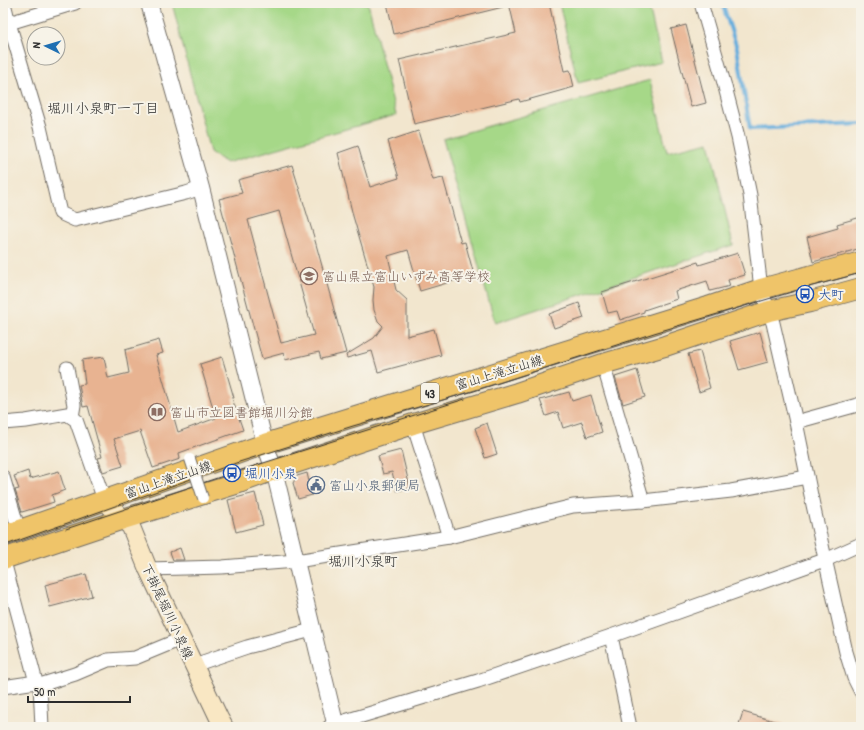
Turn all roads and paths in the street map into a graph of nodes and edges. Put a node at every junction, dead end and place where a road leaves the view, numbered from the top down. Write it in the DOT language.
graph roads {
  1 [pos="4,3"];
  2 [pos="75,3"];
  3 [pos="149,3"];
  4 [pos="702,3"];
  5 [pos="6,23"];
  6 [pos="201,188"];
  7 [pos="861,262"];
  8 [pos="861,288"];
  9 [pos="761,289"];
  10 [pos="769,312"];
  11 [pos="603,364"];
  12 [pos="67,368"];
  13 [pos="861,404"];
  14 [pos="72,417"];
  15 [pos="796,422"];
  16 [pos="3,424"];
  17 [pos="413,424"];
  18 [pos="265,444"];
  19 [pos="190,459"];
  20 [pos="274,470"];
  21 [pos="3,477"];
  22 [pos="807,477"];
  23 [pos="203,498"];
  24 [pos="105,501"];
  25 [pos="643,501"];
  26 [pos="123,519"];
  27 [pos="11,533"];
  28 [pos="449,537"];
  29 [pos="861,544"];
  30 [pos="825,559"];
  31 [pos="3,560"];
  32 [pos="296,561"];
  33 [pos="148,570"];
  34 [pos="312,630"];
  35 [pos="611,636"];
  36 [pos="181,639"];
  37 [pos="194,665"];
  38 [pos="38,683"];
  39 [pos="3,687"];
  40 [pos="861,692"];
  41 [pos="333,726"];
  42 [pos="42,727"];
  43 [pos="224,727"];
  44 [pos="630,727"];
  1 -- 5 [label="street"];
  2 -- 5 [label="street"];
  3 -- 6 [label="street"];
  4 -- 9 [label="street"];
  5 -- 6 [label="street"];
  6 -- 18 [label="street"];
  7 -- 9 [label="main road, 富山上滝立山線 / 43"];
  8 -- 10 [label="main road, 富山上滝立山線 / 43"];
  9 -- 10 [label="street"];
  9 -- 18 [label="main road, 富山上滝立山線 / 43"];
  10 -- 11 [label="main road, 富山上滝立山線 / 43"];
  10 -- 15 [label="street"];
  11 -- 17 [label="main road, 富山上滝立山線 / 43"];
  11 -- 25 [label="street"];
  12 -- 14 [label="street"];
  13 -- 15 [label="street"];
  14 -- 16 [label="street"];
  14 -- 24 [label="street"];
  15 -- 22 [label="street"];
  17 -- 20 [label="main road, 富山上滝立山線 / 43"];
  17 -- 28 [label="street"];
  18 -- 20 [label="street"];
  18 -- 24 [label="main road, 富山上滝立山線 / 43"];
  19 -- 23 [label="street, bridge"];
  20 -- 26 [label="main road, 富山上滝立山線 / 43"];
  20 -- 32 [label="street"];
  21 -- 27 [label="street"];
  22 -- 25 [label="street"];
  22 -- 30 [label="street"];
  24 -- 26 [label="main road, 下掛尾堀川小泉線"];
  24 -- 27 [label="main road, 富山上滝立山線 / 43"];
  25 -- 28 [label="street"];
  26 -- 31 [label="main road, 富山上滝立山線 / 43"];
  26 -- 33 [label="main road, 下掛尾堀川小泉線"];
  28 -- 32 [label="street"];
  29 -- 30 [label="street"];
  30 -- 35 [label="street"];
  30 -- 40 [label="street"];
  31 -- 38 [label="street"];
  32 -- 33 [label="street"];
  32 -- 34 [label="street"];
  33 -- 36 [label="main road, 下掛尾堀川小泉線"];
  34 -- 37 [label="street"];
  34 -- 41 [label="street"];
  35 -- 41 [label="street"];
  35 -- 44 [label="street"];
  36 -- 37 [label="main road, 下掛尾堀川小泉線"];
  36 -- 38 [label="street"];
  37 -- 43 [label="main road, 下掛尾堀川小泉線"];
  38 -- 39 [label="street"];
  38 -- 42 [label="street"];
}
